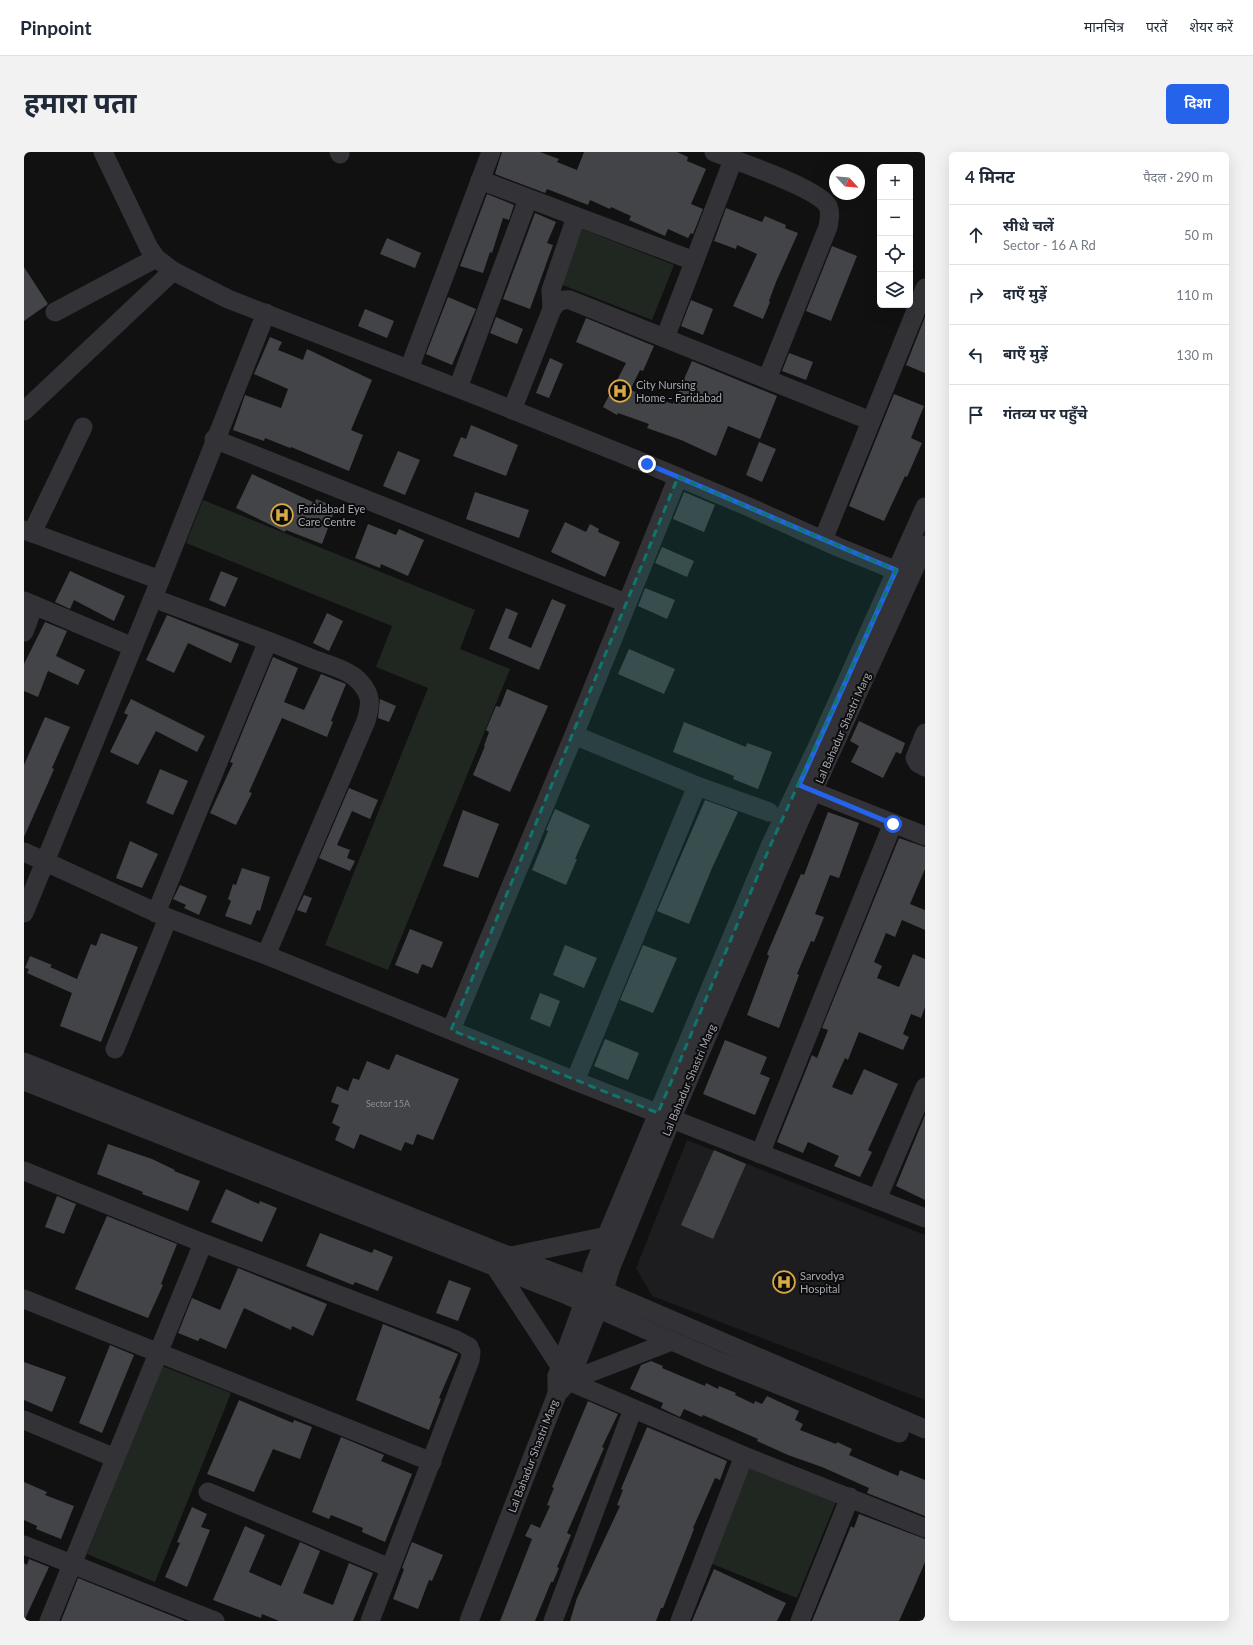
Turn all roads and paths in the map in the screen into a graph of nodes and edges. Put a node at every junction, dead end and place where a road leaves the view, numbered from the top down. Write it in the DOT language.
graph roads {
  1 [pos="103,152"];
  2 [pos="491,152"];
  3 [pos="714,152"];
  4 [pos="733,160"];
  5 [pos="480,180"];
  6 [pos="528,199"];
  7 [pos="576,217"];
  8 [pos="156,258"];
  9 [pos="694,261"];
  10 [pos="173,272"];
  11 [pos="925,288"];
  12 [pos="552,309"];
  13 [pos="55,312"];
  14 [pos="266,313"];
  15 [pos="665,338"];
  16 [pos="410,369"];
  17 [pos="767,379"];
  18 [pos="458,388"];
  19 [pos="512,410"];
  20 [pos="24,411"];
  21 [pos="871,421"];
  22 [pos="83,427"];
  23 [pos="214,439"];
  24 [pos="678,477"];
  25 [pos="925,507"];
  26 [pos="28,531"];
  27 [pos="822,540"];
  28 [pos="925,545"];
  29 [pos="903,573"];
  30 [pos="160,580"];
  31 [pos="153,598"];
  32 [pos="29,603"];
  33 [pos="626,603"];
  34 [pos="24,632"];
  35 [pos="268,640"];
  36 [pos="133,646"];
  37 [pos="925,733"];
  38 [pos="574,735"];
  39 [pos="925,767"];
  40 [pos="697,786"];
  41 [pos="806,789"];
  42 [pos="769,812"];
  43 [pos="893,824"];
  44 [pos="925,836"];
  45 [pos="24,852"];
  46 [pos="46,861"];
  47 [pos="24,913"];
  48 [pos="162,916"];
  49 [pos="266,955"];
  50 [pos="452,1030"];
  51 [pos="115,1049"];
  52 [pos="24,1062"];
  53 [pos="24,1081"];
  54 [pos="575,1081"];
  55 [pos="925,1087"];
  56 [pos="665,1116"];
  57 [pos="166,1129"];
  58 [pos="760,1154"];
  59 [pos="24,1171"];
  60 [pos="877,1199"];
  61 [pos="925,1218"];
  62 [pos="607,1236"];
  63 [pos="203,1243"];
  64 [pos="503,1262"];
  65 [pos="594,1297"];
  66 [pos="24,1299"];
  67 [pos="672,1341"];
  68 [pos="157,1352"];
  69 [pos="561,1379"];
  70 [pos="633,1409"];
  71 [pos="24,1420"];
  72 [pos="925,1429"];
  73 [pos="925,1442"];
  74 [pos="744,1456"];
  75 [pos="115,1458"];
  76 [pos="432,1462"];
  77 [pos="208,1492"];
  78 [pos="850,1497"];
  79 [pos="925,1528"];
  80 [pos="24,1545"];
  81 [pos="73,1565"];
  82 [pos="390,1568"];
  83 [pos="49,1621"];
  84 [pos="215,1621"];
  85 [pos="370,1621"];
  86 [pos="469,1621"];
  87 [pos="553,1621"];
  88 [pos="680,1621"];
  89 [pos="800,1621"];
  1 -- 8 [label="street"];
  2 -- 5 [label="street"];
  3 -- 4 [label="street"];
  4 -- 9 [label="street"];
  4 -- 17 [label="street"];
  5 -- 6 [label="street"];
  5 -- 16 [label="street"];
  6 -- 7 [label="street"];
  6 -- 18 [label="street"];
  7 -- 9 [label="street"];
  7 -- 12 [label="street"];
  8 -- 10 [label="street"];
  8 -- 13 [label="street"];
  9 -- 15 [label="street"];
  10 -- 14 [label="street"];
  10 -- 20 [label="street"];
  11 -- 21 [label="street"];
  12 -- 15 [label="street"];
  12 -- 19 [label="street"];
  14 -- 16 [label="street"];
  14 -- 23 [label="street"];
  15 -- 17 [label="street"];
  16 -- 18 [label="street"];
  17 -- 21 [label="street"];
  18 -- 19 [label="street"];
  19 -- 24 [label="street"];
  21 -- 27 [label="street"];
  22 -- 26 [label="street"];
  23 -- 30 [label="street"];
  23 -- 33 [label="street"];
  24 -- 27 [label="street"];
  24 -- 33 [label="street"];
  25 -- 29 [label="street"];
  26 -- 30 [label="street"];
  27 -- 29 [label="street"];
  28 -- 29 [label="street"];
  29 -- 41 [label="street"];
  30 -- 31 [label="street"];
  31 -- 35 [label="street"];
  31 -- 36 [label="street"];
  32 -- 34 [label="street"];
  32 -- 36 [label="street"];
  33 -- 38 [label="street"];
  35 -- 48 [label="street"];
  35 -- 49 [label="street"];
  36 -- 46 [label="street"];
  37 -- 39 [label="street"];
  38 -- 40 [label="street"];
  38 -- 50 [label="street"];
  40 -- 42 [label="street"];
  40 -- 54 [label="street"];
  41 -- 43 [label="street"];
  41 -- 56 [label="street"];
  43 -- 44 [label="street"];
  43 -- 58 [label="street"];
  45 -- 46 [label="street"];
  46 -- 47 [label="street"];
  46 -- 48 [label="street"];
  48 -- 49 [label="street"];
  48 -- 51 [label="street"];
  49 -- 50 [label="street"];
  50 -- 54 [label="street"];
  52 -- 57 [label="street"];
  53 -- 57 [label="street"];
  54 -- 56 [label="street"];
  55 -- 60 [label="street"];
  56 -- 58 [label="street"];
  56 -- 62 [label="street"];
  56 -- 65 [label="street, Lal Bahadur Shastri Marg"];
  57 -- 64 [label="street"];
  58 -- 60 [label="street"];
  59 -- 63 [label="street"];
  60 -- 61 [label="street"];
  62 -- 64 [label="street"];
  62 -- 65 [label="street"];
  63 -- 68 [label="street"];
  63 -- 76 [label="street"];
  64 -- 65 [label="street"];
  64 -- 69 [label="street"];
  65 -- 67 [label="street"];
  65 -- 69 [label="street, Lal Bahadur Shastri Marg"];
  65 -- 72 [label="street"];
  66 -- 68 [label="street"];
  67 -- 69 [label="street"];
  67 -- 73 [label="street"];
  68 -- 75 [label="street"];
  68 -- 76 [label="street"];
  69 -- 70 [label="street"];
  69 -- 86 [label="street, Lal Bahadur Shastri Marg"];
  70 -- 74 [label="street"];
  70 -- 87 [label="street"];
  71 -- 75 [label="street"];
  74 -- 78 [label="street"];
  74 -- 88 [label="street"];
  75 -- 81 [label="street"];
  76 -- 82 [label="street"];
  77 -- 82 [label="street"];
  78 -- 79 [label="street"];
  78 -- 89 [label="street"];
  80 -- 81 [label="street"];
  81 -- 83 [label="street"];
  81 -- 84 [label="street"];
  82 -- 85 [label="street"];
}
